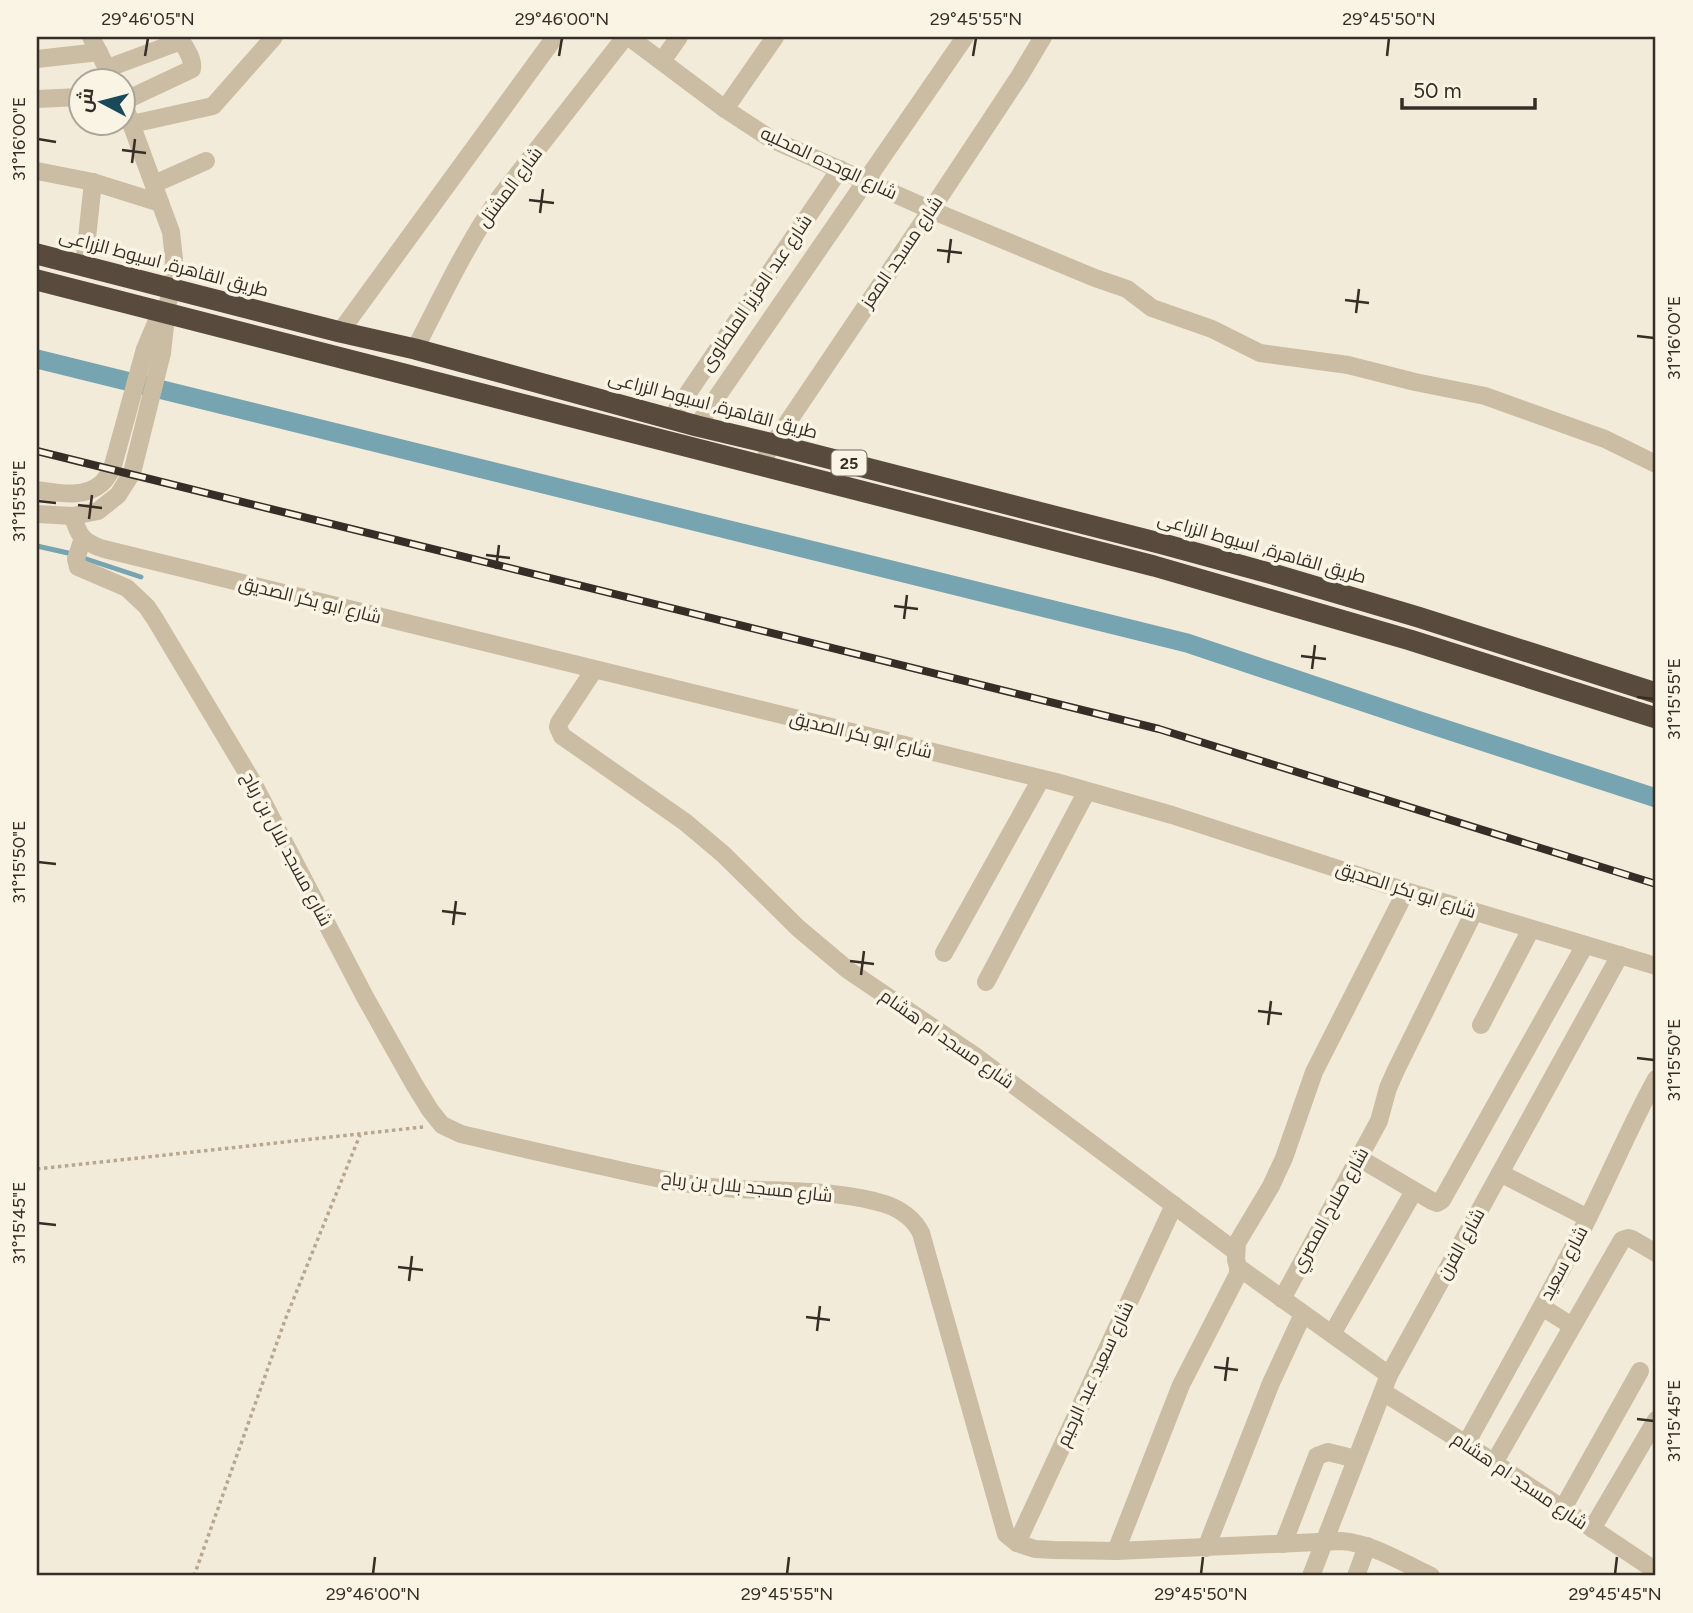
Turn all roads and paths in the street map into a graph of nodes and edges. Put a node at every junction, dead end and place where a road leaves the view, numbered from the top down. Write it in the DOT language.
graph roads {
  1 [pos="274,37"];
  2 [pos="555,37"];
  3 [pos="627,37"];
  4 [pos="679,37"];
  5 [pos="775,37"];
  6 [pos="965,37"];
  7 [pos="1043,37"];
  8 [pos="180,39"];
  9 [pos="103,59"];
  10 [pos="37,60"];
  11 [pos="662,61"];
  12 [pos="136,94"];
  13 [pos="66,98"];
  14 [pos="37,99"];
  15 [pos="725,110"];
  16 [pos="136,123"];
  17 [pos="136,135"];
  18 [pos="206,161"];
  19 [pos="840,169"];
  20 [pos="37,170"];
  21 [pos="867,181"];
  22 [pos="93,182"];
  23 [pos="154,184"];
  24 [pos="160,203"];
  25 [pos="930,210"];
  26 [pos="37,254"];
  27 [pos="84,266"];
  28 [pos="37,279"];
  29 [pos="172,289"];
  30 [pos="164,312"];
  31 [pos="340,332"];
  32 [pos="415,349"];
  33 [pos="154,351"];
  34 [pos="671,418"];
  35 [pos="698,426"];
  36 [pos="772,444"];
  37 [pos="1656,464"];
  38 [pos="760,465"];
  39 [pos="37,490"];
  40 [pos="37,514"];
  41 [pos="73,516"];
  42 [pos="79,549"];
  43 [pos="1276,575"];
  44 [pos="1270,599"];
  45 [pos="1490,639"];
  46 [pos="1483,663"];
  47 [pos="594,670"];
  48 [pos="1656,693"];
  49 [pos="1656,718"];
  50 [pos="1041,779"];
  51 [pos="1087,791"];
  52 [pos="1406,891"];
  53 [pos="1474,912"];
  54 [pos="1531,929"];
  55 [pos="1585,945"];
  56 [pos="944,953"];
  57 [pos="1620,956"];
  58 [pos="1656,967"];
  59 [pos="986,982"];
  60 [pos="1481,1025"];
  61 [pos="1656,1079"];
  62 [pos="442,1125"];
  63 [pos="360,1135"];
  64 [pos="1359,1158"];
  65 [pos="37,1169"];
  66 [pos="1500,1173"];
  67 [pos="1414,1191"];
  68 [pos="1174,1205"];
  69 [pos="1588,1218"];
  70 [pos="1656,1253"];
  71 [pos="1237,1259"];
  72 [pos="1282,1298"];
  73 [pos="1542,1307"];
  74 [pos="1303,1314"];
  75 [pos="1572,1326"];
  76 [pos="1332,1334"];
  77 [pos="1640,1371"];
  78 [pos="1386,1384"];
  79 [pos="1656,1420"];
  80 [pos="1466,1444"];
  81 [pos="1356,1459"];
  82 [pos="1494,1463"];
  83 [pos="1562,1510"];
  84 [pos="1591,1529"];
  85 [pos="1324,1542"];
  86 [pos="1017,1544"];
  87 [pos="1283,1544"];
  88 [pos="1367,1546"];
  89 [pos="1206,1548"];
  90 [pos="1116,1551"];
  91 [pos="1649,1571"];
  92 [pos="1422,1574"];
  93 [pos="194,1576"];
  94 [pos="1311,1576"];
  95 [pos="1356,1576"];
  1 -- 16 [label="street"];
  2 -- 31 [label="street"];
  3 -- 11 [label="street, شارع الوحده المحليه"];
  3 -- 32 [label="street, شارع المشتل"];
  4 -- 11 [label="street"];
  5 -- 15 [label="street"];
  6 -- 21 [label="street"];
  7 -- 25 [label="street, شارع مسجد المعز"];
  8 -- 9 [label="street"];
  8 -- 12 [label="street"];
  9 -- 10 [label="street"];
  11 -- 15 [label="street, شارع الوحده المحليه"];
  13 -- 14 [label="street"];
  15 -- 19 [label="street, شارع الوحده المحليه"];
  17 -- 23 [label="street"];
  18 -- 23 [label="street"];
  19 -- 21 [label="street, شارع الوحده المحليه"];
  19 -- 34 [label="street, شارع عبد العزيز الملطاوى"];
  20 -- 22 [label="street"];
  21 -- 25 [label="street, شارع الوحده المحليه"];
  21 -- 35 [label="street"];
  22 -- 24 [label="street"];
  22 -- 27 [label="street"];
  23 -- 24 [label="street"];
  24 -- 29 [label="street"];
  25 -- 36 [label="street, شارع مسجد المعز"];
  25 -- 37 [label="street, شارع الوحده المحليه"];
  26 -- 27 [label="highway, طريق القاهرة, اسيوط الزراعى / 25"];
  27 -- 29 [label="highway, طريق القاهرة, اسيوط الزراعى / 25"];
  28 -- 30 [label="highway, 25"];
  29 -- 30 [label="street"];
  29 -- 31 [label="highway, طريق القاهرة, اسيوط الزراعى / 25"];
  30 -- 33 [label="street"];
  30 -- 38 [label="highway, 25"];
  31 -- 32 [label="highway, طريق القاهرة, اسيوط الزراعى / 25"];
  32 -- 34 [label="highway, طريق القاهرة, اسيوط الزراعى / 25"];
  33 -- 39 [label="street"];
  33 -- 41 [label="street"];
  34 -- 35 [label="highway, طريق القاهرة, اسيوط الزراعى / 25"];
  35 -- 36 [label="highway, طريق القاهرة, اسيوط الزراعى / 25"];
  36 -- 38 [label="street, شارع مسجد المعز"];
  36 -- 43 [label="highway, طريق القاهرة, اسيوط الزراعى / 25"];
  38 -- 44 [label="highway, 25"];
  40 -- 41 [label="street"];
  41 -- 42 [label="street"];
  42 -- 47 [label="street, شارع ابو بكر الصديق"];
  42 -- 62 [label="street, شارع مسجد بلال بن رباح"];
  43 -- 44 [label="highway"];
  43 -- 45 [label="highway, طريق القاهرة, اسيوط الزراعى / 25"];
  44 -- 46 [label="highway, 25"];
  45 -- 46 [label="highway"];
  45 -- 48 [label="highway, طريق القاهرة, اسيوط الزراعى / 25"];
  46 -- 49 [label="highway, 25"];
  47 -- 50 [label="street, شارع ابو بكر الصديق"];
  47 -- 68 [label="street, شارع مسجد ام هشام"];
  50 -- 51 [label="street, شارع ابو بكر الصديق"];
  50 -- 56 [label="street"];
  51 -- 52 [label="street, شارع ابو بكر الصديق"];
  51 -- 59 [label="street"];
  52 -- 53 [label="street, شارع ابو بكر الصديق"];
  52 -- 71 [label="street"];
  53 -- 54 [label="street, شارع ابو بكر الصديق"];
  53 -- 64 [label="street, شارع صلاح المصري"];
  54 -- 55 [label="street, شارع ابو بكر الصديق"];
  54 -- 60 [label="street"];
  55 -- 57 [label="street, شارع ابو بكر الصديق"];
  55 -- 67 [label="street"];
  57 -- 58 [label="street, شارع ابو بكر الصديق"];
  57 -- 66 [label="street, شارع الفرن"];
  61 -- 69 [label="street, شارع سعيد"];
  62 -- 63 [label="path"];
  62 -- 86 [label="street, شارع مسجد بلال بن رباح"];
  63 -- 65 [label="path"];
  63 -- 93 [label="path"];
  64 -- 67 [label="street"];
  64 -- 72 [label="street, شارع صلاح المصري"];
  66 -- 69 [label="street"];
  66 -- 78 [label="street, شارع الفرن"];
  67 -- 76 [label="street"];
  68 -- 71 [label="street, شارع مسجد ام هشام"];
  68 -- 86 [label="street, شارع سعيد عبد الرحيم"];
  69 -- 73 [label="street, شارع سعيد"];
  70 -- 75 [label="street"];
  71 -- 72 [label="street, شارع مسجد ام هشام"];
  71 -- 90 [label="street"];
  72 -- 74 [label="street, شارع مسجد ام هشام"];
  73 -- 75 [label="street"];
  73 -- 80 [label="street, شارع سعيد"];
  74 -- 76 [label="street, شارع مسجد ام هشام"];
  74 -- 89 [label="street"];
  75 -- 82 [label="street"];
  76 -- 78 [label="street, شارع مسجد ام هشام"];
  77 -- 83 [label="street"];
  78 -- 80 [label="street, شارع مسجد ام هشام"];
  78 -- 81 [label="street, شارع الفرن"];
  79 -- 84 [label="street"];
  80 -- 82 [label="street, شارع مسجد ام هشام"];
  81 -- 85 [label="street, شارع الفرن"];
  81 -- 87 [label="street"];
  82 -- 83 [label="street, شارع مسجد ام هشام"];
  83 -- 84 [label="street, شارع مسجد ام هشام"];
  84 -- 91 [label="street, شارع مسجد ام هشام"];
  85 -- 87 [label="street"];
  85 -- 88 [label="street"];
  85 -- 94 [label="street, شارع الفرن"];
  86 -- 90 [label="street"];
  87 -- 89 [label="street"];
  88 -- 92 [label="street"];
  88 -- 95 [label="street"];
  89 -- 90 [label="street"];
}
